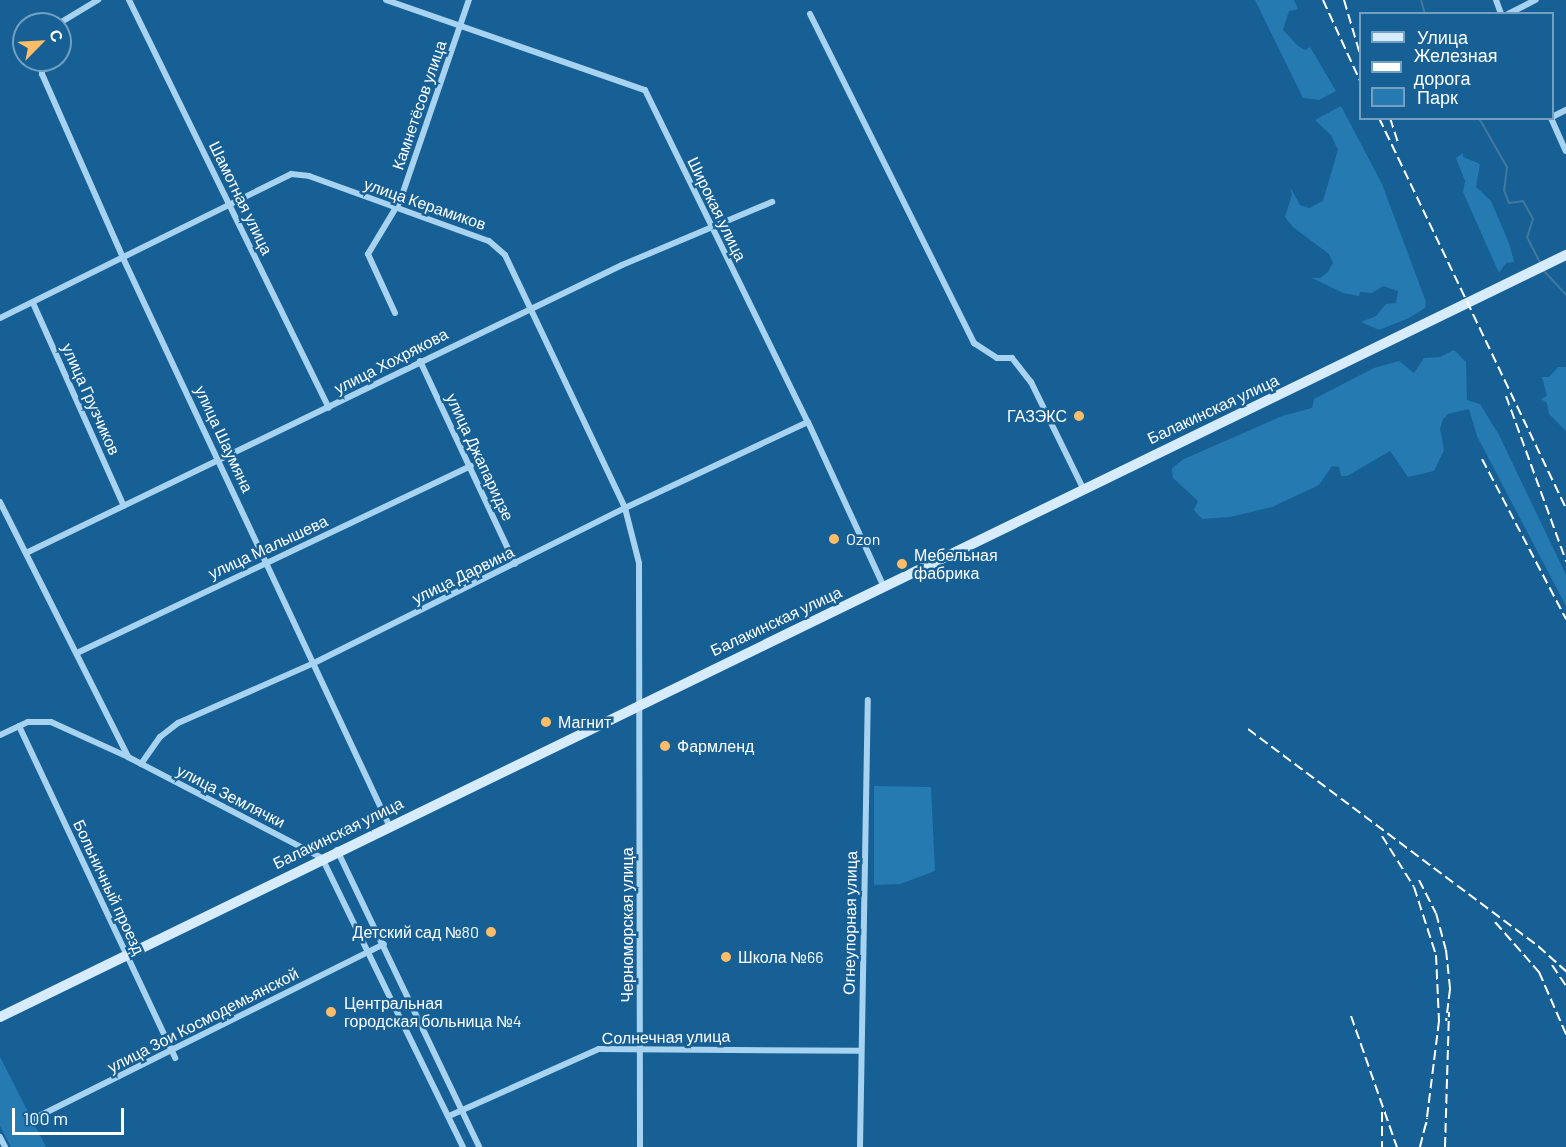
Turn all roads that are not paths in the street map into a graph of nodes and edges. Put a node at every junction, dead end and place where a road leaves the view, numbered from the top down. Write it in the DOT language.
graph roads {
  1 [pos="99,0"];
  2 [pos="129,0"];
  3 [pos="386,0"];
  4 [pos="469,0"];
  5 [pos="1536,0"];
  6 [pos="1512,12"];
  7 [pos="810,14"];
  8 [pos="72,16"];
  9 [pos="460,26"];
  10 [pos="42,72"];
  11 [pos="1553,120"];
  12 [pos="1566,151"];
  13 [pos="772,202"];
  14 [pos="230,205"];
  15 [pos="395,210"];
  16 [pos="711,227"];
  17 [pos="1566,255"];
  18 [pos="123,258"];
  19 [pos="33,303"];
  20 [pos="531,308"];
  21 [pos="395,313"];
  22 [pos="0,318"];
  23 [pos="420,362"];
  24 [pos="329,408"];
  25 [pos="808,422"];
  26 [pos="220,462"];
  27 [pos="471,466"];
  28 [pos="1083,488"];
  29 [pos="0,502"];
  30 [pos="124,506"];
  31 [pos="625,508"];
  32 [pos="8,518"];
  33 [pos="0,522"];
  34 [pos="26,553"];
  35 [pos="267,562"];
  36 [pos="514,564"];
  37 [pos="884,587"];
  38 [pos="77,653"];
  39 [pos="314,663"];
  40 [pos="868,700"];
  41 [pos="638,703"];
  42 [pos="19,726"];
  43 [pos="0,735"];
  44 [pos="128,757"];
  45 [pos="141,764"];
  46 [pos="389,825"];
  47 [pos="337,850"];
  48 [pos="322,858"];
  49 [pos="384,944"];
  50 [pos="369,951"];
  51 [pos="125,956"];
  52 [pos="0,1017"];
  53 [pos="642,1048"];
  54 [pos="172,1051"];
  55 [pos="861,1051"];
  56 [pos="175,1058"];
  57 [pos="462,1111"];
  58 [pos="449,1116"];
  59 [pos="33,1119"];
  60 [pos="0,1137"];
  61 [pos="5,1147"];
  62 [pos="464,1147"];
  63 [pos="479,1147"];
  64 [pos="640,1147"];
  65 [pos="860,1147"];
  1 -- 8 [label="street"];
  2 -- 14 [label="street, Шамотная улица"];
  3 -- 9 [label="street, Широкая улица"];
  4 -- 9 [label="street, Камнетёсов улица"];
  5 -- 6 [label="street"];
  7 -- 28 [label="street"];
  9 -- 15 [label="street, Камнетёсов улица"];
  9 -- 16 [label="street, Широкая улица"];
  10 -- 18 [label="street, улица Шаумяна"];
  11 -- 12 [label="street"];
  13 -- 16 [label="street, улица Хохрякова"];
  14 -- 15 [label="street, улица Керамиков"];
  14 -- 18 [label="street, улица Керамиков"];
  14 -- 24 [label="street, Шамотная улица"];
  15 -- 20 [label="street, улица Керамиков"];
  15 -- 21 [label="street, Камнетёсов улица"];
  16 -- 20 [label="street, улица Хохрякова"];
  16 -- 25 [label="street, Широкая улица"];
  17 -- 28 [label="main road, Балакинская улица"];
  18 -- 19 [label="street, улица Керамиков"];
  18 -- 26 [label="street, улица Шаумяна"];
  19 -- 22 [label="street, улица Керамиков"];
  19 -- 30 [label="street, улица Грузчиков"];
  20 -- 23 [label="street, улица Хохрякова"];
  20 -- 31 [label="street, улица Керамиков"];
  23 -- 24 [label="street, улица Хохрякова"];
  23 -- 27 [label="street, улица Джапаридзе"];
  24 -- 26 [label="street, улица Хохрякова"];
  25 -- 31 [label="street, улица Дарвина"];
  25 -- 37 [label="street, Широкая улица"];
  26 -- 30 [label="street, улица Хохрякова"];
  26 -- 35 [label="street, улица Шаумяна"];
  27 -- 35 [label="street, улица Малышева"];
  27 -- 36 [label="street, улица Джапаридзе"];
  28 -- 37 [label="main road, Балакинская улица"];
  29 -- 32 [label="street"];
  30 -- 34 [label="street, улица Хохрякова"];
  31 -- 36 [label="street, улица Дарвина"];
  31 -- 41 [label="street, улица Керамиков"];
  32 -- 33 [label="street"];
  32 -- 34 [label="street"];
  34 -- 38 [label="street"];
  35 -- 38 [label="street, улица Малышева"];
  35 -- 39 [label="street, улица Шаумяна"];
  36 -- 39 [label="street, улица Дарвина"];
  37 -- 41 [label="main road, Балакинская улица"];
  38 -- 44 [label="street"];
  39 -- 45 [label="street, улица Дарвина"];
  39 -- 46 [label="street, улица Шаумяна"];
  40 -- 55 [label="street, Огнеупорная улица"];
  41 -- 46 [label="main road, Балакинская улица"];
  41 -- 53 [label="street, Черноморская улица"];
  42 -- 43 [label="street"];
  42 -- 44 [label="street"];
  42 -- 51 [label="street, Больничный проезд"];
  44 -- 45 [label="street, улица Землячки"];
  45 -- 48 [label="street, улица Землячки"];
  46 -- 47 [label="main road, Балакинская улица"];
  47 -- 48 [label="main road, Балакинская улица"];
  47 -- 49 [label="street"];
  48 -- 50 [label="street"];
  48 -- 51 [label="main road, Балакинская улица"];
  49 -- 50 [label="street, улица Зои Космодемьянской"];
  49 -- 57 [label="street"];
  50 -- 54 [label="street, улица Зои Космодемьянской"];
  50 -- 58 [label="street"];
  51 -- 52 [label="main road, Балакинская улица"];
  51 -- 54 [label="street, Больничный проезд"];
  53 -- 55 [label="street, Солнечная улица"];
  53 -- 57 [label="street, Солнечная улица"];
  53 -- 64 [label="street, Черноморская улица"];
  54 -- 56 [label="street, Больничный проезд"];
  54 -- 59 [label="street, улица Зои Космодемьянской"];
  55 -- 65 [label="street, Огнеупорная улица"];
  57 -- 58 [label="street, Солнечная улица"];
  57 -- 63 [label="street"];
  58 -- 62 [label="street"];
  60 -- 61 [label="street"];
}
